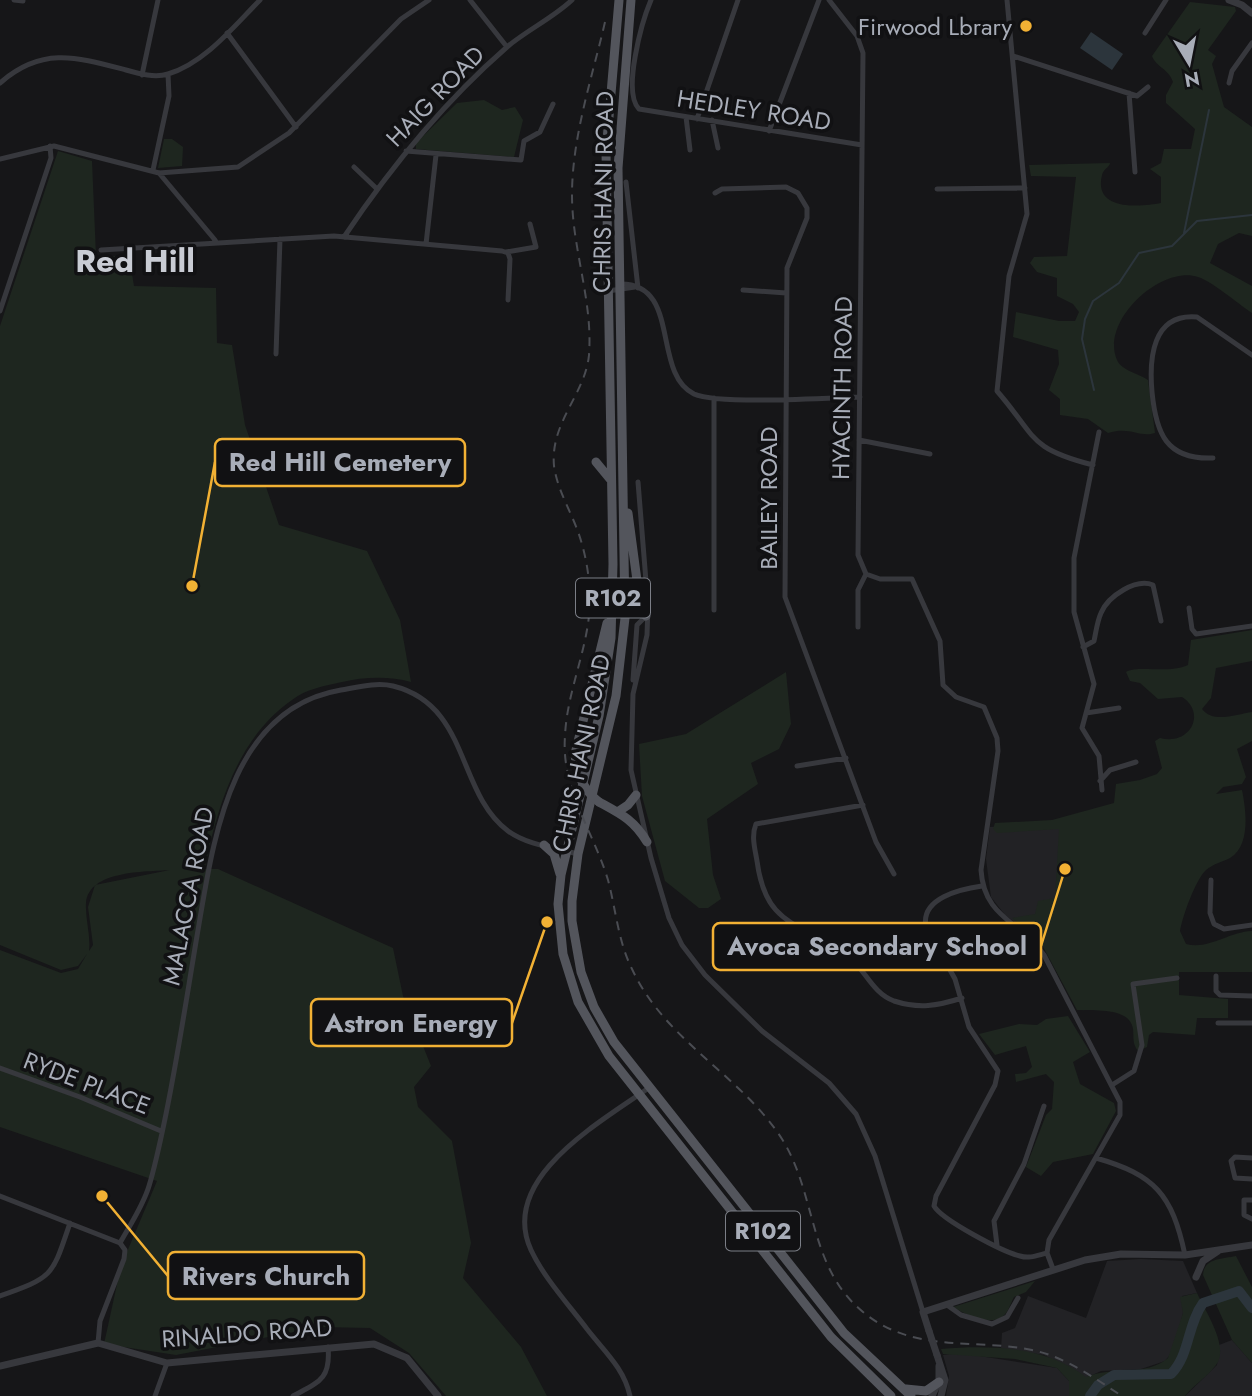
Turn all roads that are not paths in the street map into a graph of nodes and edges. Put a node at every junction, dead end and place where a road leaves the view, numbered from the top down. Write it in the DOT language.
graph roads {
  1 [pos="14,0"];
  2 [pos="158,0"];
  3 [pos="260,0"];
  4 [pos="429,0"];
  5 [pos="470,0"];
  6 [pos="572,0"];
  7 [pos="619,0"];
  8 [pos="631,0"];
  9 [pos="651,0"];
  10 [pos="738,0"];
  11 [pos="819,0"];
  12 [pos="829,0"];
  13 [pos="1007,0"];
  14 [pos="1166,0"];
  15 [pos="1229,0"];
  16 [pos="23,1"];
  17 [pos="1245,2"];
  18 [pos="1252,13"];
  19 [pos="227,33"];
  20 [pos="1145,33"];
  21 [pos="1252,43"];
  22 [pos="508,47"];
  23 [pos="1013,56"];
  24 [pos="168,74"];
  25 [pos="142,75"];
  26 [pos="0,83"];
  27 [pos="1229,83"];
  28 [pos="1148,87"];
  29 [pos="1129,93"];
  30 [pos="553,104"];
  31 [pos="686,117"];
  32 [pos="696,119"];
  33 [pos="712,120"];
  34 [pos="296,127"];
  35 [pos="769,131"];
  36 [pos="862,145"];
  37 [pos="50,146"];
  38 [pos="718,148"];
  39 [pos="406,150"];
  40 [pos="690,150"];
  41 [pos="436,155"];
  42 [pos="0,159"];
  43 [pos="354,167"];
  44 [pos="156,172"];
  45 [pos="1135,172"];
  46 [pos="626,182"];
  47 [pos="376,188"];
  48 [pos="937,188"];
  49 [pos="1025,188"];
  50 [pos="715,193"];
  51 [pos="530,223"];
  52 [pos="344,237"];
  53 [pos="280,239"];
  54 [pos="216,241"];
  55 [pos="426,244"];
  56 [pos="101,250"];
  57 [pos="506,252"];
  58 [pos="636,287"];
  59 [pos="608,288"];
  60 [pos="620,288"];
  61 [pos="743,290"];
  62 [pos="786,293"];
  63 [pos="508,300"];
  64 [pos="0,311"];
  65 [pos="276,354"];
  66 [pos="1252,355"];
  67 [pos="860,397"];
  68 [pos="714,398"];
  69 [pos="786,398"];
  70 [pos="1099,432"];
  71 [pos="859,440"];
  72 [pos="930,454"];
  73 [pos="1213,458"];
  74 [pos="596,462"];
  75 [pos="1093,465"];
  76 [pos="611,481"];
  77 [pos="638,482"];
  78 [pos="624,501"];
  79 [pos="866,574"];
  80 [pos="613,599"];
  81 [pos="1189,608"];
  82 [pos="714,610"];
  83 [pos="646,616"];
  84 [pos="1161,621"];
  85 [pos="1252,626"];
  86 [pos="858,628"];
  87 [pos="1083,647"];
  88 [pos="634,686"];
  89 [pos="1119,708"];
  90 [pos="1086,713"];
  91 [pos="846,758"];
  92 [pos="1136,762"];
  93 [pos="797,766"];
  94 [pos="1099,781"];
  95 [pos="1102,790"];
  96 [pos="636,795"];
  97 [pos="863,805"];
  98 [pos="620,811"];
  99 [pos="646,842"];
  100 [pos="544,845"];
  101 [pos="566,851"];
  102 [pos="578,854"];
  103 [pos="894,874"];
  104 [pos="561,875"];
  105 [pos="1211,880"];
  106 [pos="982,886"];
  107 [pos="1252,925"];
  108 [pos="1216,975"];
  109 [pos="1177,978"];
  110 [pos="1252,996"];
  111 [pos="962,998"];
  112 [pos="1219,1023"];
  113 [pos="1252,1023"];
  114 [pos="0,1068"];
  115 [pos="1112,1085"];
  116 [pos="650,1087"];
  117 [pos="639,1095"];
  118 [pos="1044,1105"];
  119 [pos="161,1131"];
  120 [pos="1096,1158"];
  121 [pos="1252,1158"];
  122 [pos="1252,1179"];
  123 [pos="0,1196"];
  124 [pos="1252,1200"];
  125 [pos="1252,1219"];
  126 [pos="70,1223"];
  127 [pos="120,1243"];
  128 [pos="1252,1245"];
  129 [pos="998,1246"];
  130 [pos="1219,1250"];
  131 [pos="1047,1253"];
  132 [pos="1185,1255"];
  133 [pos="1053,1269"];
  134 [pos="1196,1277"];
  135 [pos="0,1296"];
  136 [pos="1018,1298"];
  137 [pos="947,1305"];
  138 [pos="923,1312"];
  139 [pos="98,1343"];
  140 [pos="328,1347"];
  141 [pos="938,1358"];
  142 [pos="167,1363"];
  143 [pos="0,1366"];
  144 [pos="939,1382"];
  145 [pos="898,1386"];
  146 [pos="155,1396"];
  147 [pos="293,1396"];
  148 [pos="438,1396"];
  149 [pos="630,1396"];
  150 [pos="891,1396"];
  151 [pos="911,1396"];
  152 [pos="932,1396"];
  153 [pos="941,1396"];
  1 -- 16 [label="street"];
  2 -- 25 [label="street"];
  3 -- 19 [label="street"];
  4 -- 34 [label="street"];
  5 -- 22 [label="street"];
  6 -- 22 [label="street, HAIG ROAD"];
  7 -- 59 [label="main road, CHRIS HANI ROAD / R102"];
  8 -- 60 [label="main road, CHRIS HANI ROAD / R102"];
  9 -- 31 [label="street, HEDLEY ROAD"];
  10 -- 32 [label="street"];
  11 -- 35 [label="street"];
  12 -- 36 [label="street, HYACINTH ROAD"];
  13 -- 23 [label="street"];
  14 -- 20 [label="street"];
  15 -- 17 [label="street"];
  17 -- 18 [label="street"];
  19 -- 24 [label="street"];
  19 -- 34 [label="street"];
  21 -- 27 [label="street"];
  22 -- 39 [label="street, HAIG ROAD"];
  23 -- 29 [label="street"];
  23 -- 49 [label="street"];
  24 -- 25 [label="street"];
  24 -- 44 [label="street"];
  25 -- 26 [label="street"];
  28 -- 29 [label="street"];
  29 -- 45 [label="street"];
  30 -- 41 [label="street"];
  31 -- 32 [label="street, HEDLEY ROAD"];
  31 -- 40 [label="street"];
  32 -- 33 [label="street, HEDLEY ROAD"];
  33 -- 35 [label="street, HEDLEY ROAD"];
  33 -- 38 [label="street"];
  34 -- 44 [label="street"];
  35 -- 36 [label="street, HEDLEY ROAD"];
  36 -- 67 [label="street, HYACINTH ROAD"];
  37 -- 42 [label="street"];
  37 -- 44 [label="street"];
  37 -- 64 [label="street"];
  39 -- 41 [label="street"];
  39 -- 47 [label="street, HAIG ROAD"];
  41 -- 55 [label="street"];
  43 -- 47 [label="street"];
  44 -- 54 [label="street"];
  46 -- 58 [label="street"];
  47 -- 52 [label="street, HAIG ROAD"];
  48 -- 49 [label="street"];
  49 -- 75 [label="street"];
  50 -- 62 [label="street, BAILEY ROAD"];
  51 -- 57 [label="street"];
  52 -- 53 [label="street"];
  52 -- 55 [label="street"];
  53 -- 54 [label="street"];
  53 -- 65 [label="street"];
  54 -- 56 [label="street"];
  55 -- 57 [label="street"];
  57 -- 63 [label="street"];
  58 -- 60 [label="street"];
  58 -- 68 [label="street"];
  59 -- 60 [label="street"];
  59 -- 76 [label="main road, CHRIS HANI ROAD / R102"];
  60 -- 78 [label="main road, CHRIS HANI ROAD / R102"];
  61 -- 62 [label="street"];
  62 -- 69 [label="street, BAILEY ROAD"];
  66 -- 73 [label="street"];
  67 -- 69 [label="street"];
  67 -- 71 [label="street, HYACINTH ROAD"];
  68 -- 69 [label="street"];
  68 -- 82 [label="street"];
  69 -- 91 [label="street, BAILEY ROAD"];
  70 -- 75 [label="street"];
  71 -- 72 [label="street"];
  71 -- 79 [label="street, HYACINTH ROAD"];
  74 -- 76 [label="main road"];
  75 -- 87 [label="street"];
  76 -- 80 [label="main road, CHRIS HANI ROAD / R102"];
  77 -- 83 [label="street"];
  78 -- 83 [label="main road"];
  78 -- 102 [label="main road, CHRIS HANI ROAD / R102"];
  79 -- 86 [label="street, HYACINTH ROAD"];
  79 -- 106 [label="street"];
  80 -- 98 [label="main road, bridge"];
  80 -- 101 [label="main road, CHRIS HANI ROAD / R102"];
  81 -- 85 [label="street"];
  83 -- 88 [label="street"];
  83 -- 88 [label="street"];
  84 -- 87 [label="street"];
  87 -- 90 [label="street"];
  88 -- 96 [label="street"];
  89 -- 90 [label="street"];
  90 -- 94 [label="street"];
  91 -- 93 [label="street"];
  91 -- 97 [label="street, BAILEY ROAD"];
  92 -- 94 [label="street"];
  94 -- 95 [label="street"];
  96 -- 98 [label="main road"];
  96 -- 99 [label="street"];
  97 -- 103 [label="street, BAILEY ROAD"];
  97 -- 111 [label="street"];
  98 -- 99 [label="main road"];
  99 -- 138 [label="street"];
  100 -- 101 [label="street, MALACCA ROAD"];
  100 -- 104 [label="main road"];
  100 -- 119 [label="street, MALACCA ROAD"];
  101 -- 102 [label="street, MALACCA ROAD"];
  101 -- 104 [label="main road, CHRIS HANI ROAD / R102"];
  102 -- 116 [label="main road, CHRIS HANI ROAD / R102"];
  104 -- 117 [label="main road, CHRIS HANI ROAD / R102"];
  105 -- 107 [label="street"];
  106 -- 111 [label="street"];
  106 -- 115 [label="street"];
  108 -- 110 [label="street"];
  109 -- 115 [label="street"];
  111 -- 129 [label="street"];
  112 -- 113 [label="street"];
  114 -- 119 [label="street, RYDE PLACE"];
  115 -- 120 [label="street"];
  116 -- 117 [label="street"];
  116 -- 145 [label="main road, CHRIS HANI ROAD / R102"];
  117 -- 149 [label="street"];
  117 -- 150 [label="main road, CHRIS HANI ROAD / R102"];
  118 -- 129 [label="street"];
  119 -- 127 [label="street, MALACCA ROAD"];
  120 -- 131 [label="street"];
  120 -- 132 [label="street"];
  121 -- 122 [label="street"];
  123 -- 126 [label="street"];
  124 -- 125 [label="street"];
  126 -- 127 [label="street"];
  126 -- 135 [label="street"];
  127 -- 139 [label="street, MALACCA ROAD"];
  128 -- 130 [label="street"];
  129 -- 131 [label="street"];
  130 -- 132 [label="street"];
  130 -- 134 [label="street"];
  131 -- 133 [label="street"];
  132 -- 133 [label="street"];
  133 -- 137 [label="street"];
  136 -- 137 [label="street"];
  137 -- 138 [label="street"];
  138 -- 141 [label="street, bridge"];
  139 -- 142 [label="street, RINALDO ROAD"];
  139 -- 143 [label="street, RINALDO ROAD"];
  140 -- 142 [label="street, RINALDO ROAD"];
  140 -- 147 [label="street"];
  140 -- 148 [label="street, RINALDO ROAD"];
  141 -- 144 [label="street"];
  141 -- 153 [label="street"];
  142 -- 146 [label="street"];
  144 -- 145 [label="main road"];
  144 -- 152 [label="street"];
  145 -- 151 [label="main road, CHRIS HANI ROAD / R102"];
}
